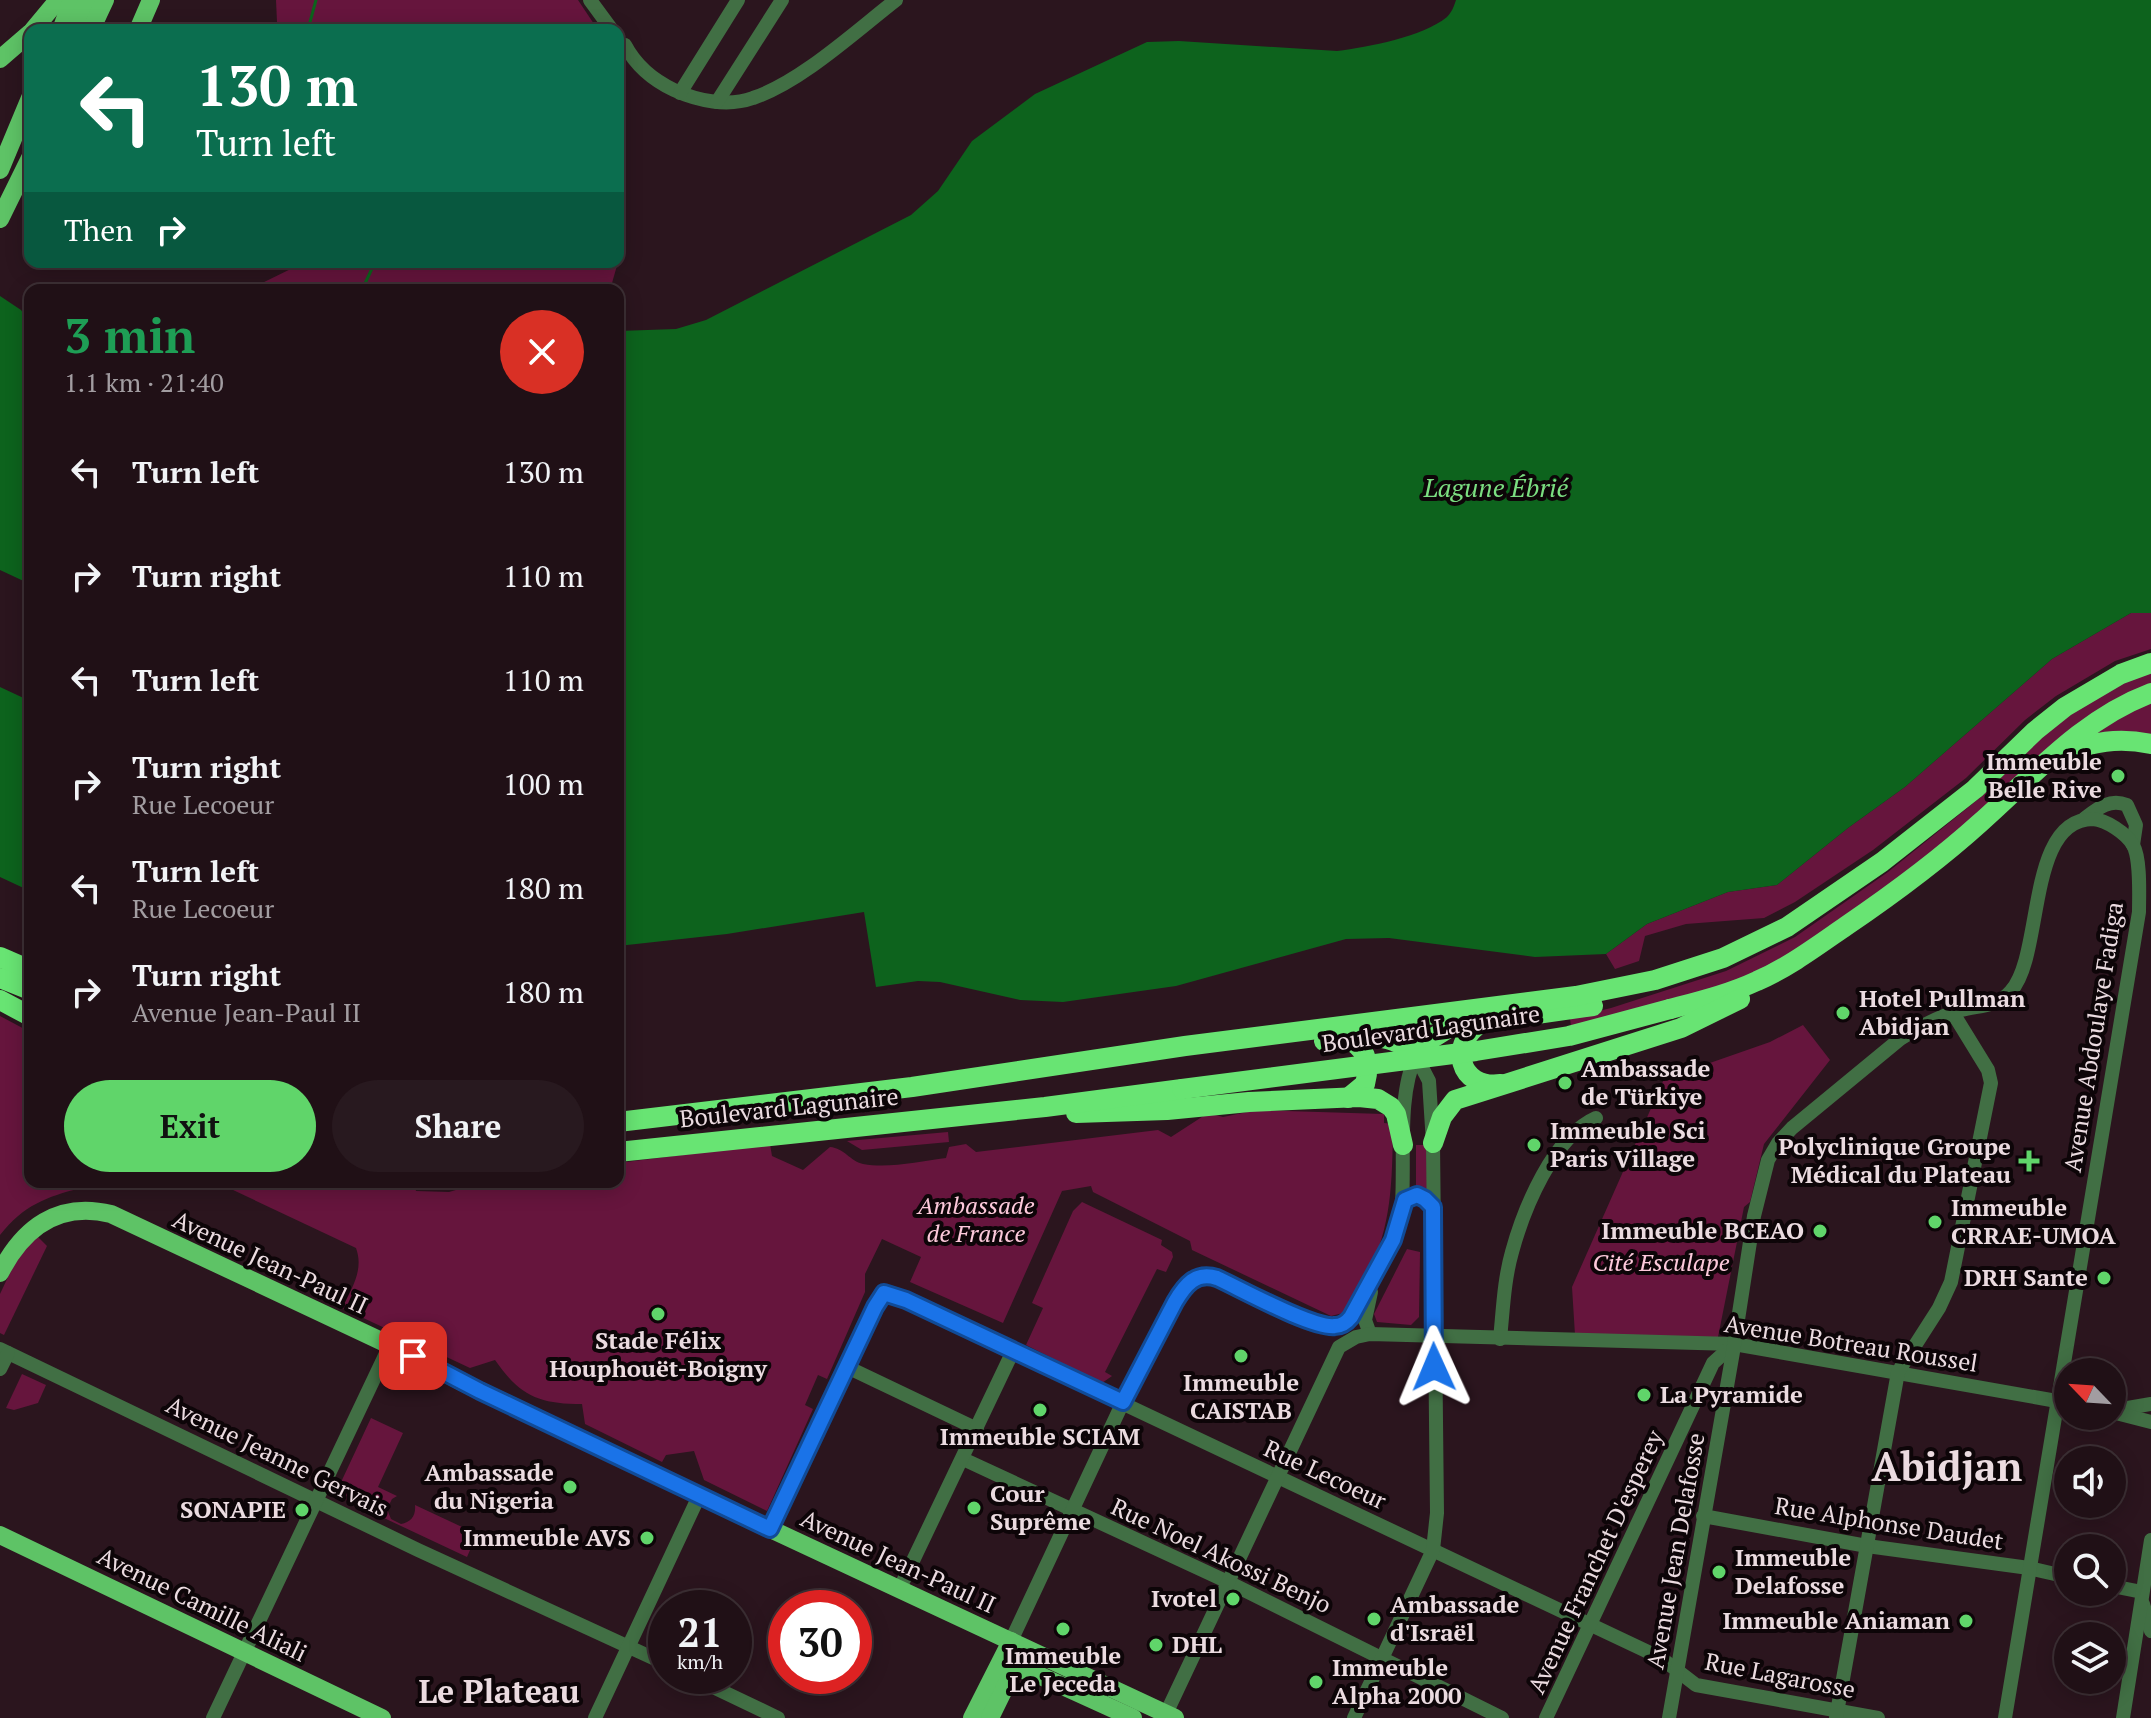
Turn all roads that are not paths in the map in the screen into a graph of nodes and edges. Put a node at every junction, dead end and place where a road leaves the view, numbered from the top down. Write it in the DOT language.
graph roads {
  1 [pos="58,0"];
  2 [pos="72,0"];
  3 [pos="88,0"];
  4 [pos="105,0"];
  5 [pos="151,0"];
  6 [pos="590,0"];
  7 [pos="738,0"];
  8 [pos="782,0"];
  9 [pos="896,0"];
  10 [pos="37,24"];
  11 [pos="63,24"];
  12 [pos="76,24"];
  13 [pos="94,24"];
  14 [pos="141,24"];
  15 [pos="608,24"];
  16 [pos="24,39"];
  17 [pos="624,43"];
  18 [pos="0,59"];
  19 [pos="683,89"];
  20 [pos="720,98"];
  21 [pos="24,113"];
  22 [pos="24,127"];
  23 [pos="24,149"];
  24 [pos="0,159"];
  25 [pos="24,170"];
  26 [pos="0,173"];
  27 [pos="0,219"];
  28 [pos="2151,663"];
  29 [pos="2151,693"];
  30 [pos="2151,744"];
  31 [pos="2054,755"];
  32 [pos="2083,820"];
  33 [pos="2133,845"];
  34 [pos="1901,889"];
  35 [pos="0,957"];
  36 [pos="24,967"];
  37 [pos="0,978"];
  38 [pos="1655,980"];
  39 [pos="24,988"];
  40 [pos="0,1000"];
  41 [pos="24,1013"];
  42 [pos="1953,1013"];
  43 [pos="1484,1021"];
  44 [pos="1345,1038"];
  45 [pos="1185,1046"];
  46 [pos="1416,1056"];
  47 [pos="1512,1082"];
  48 [pos="1348,1098"];
  49 [pos="1045,1107"];
  50 [pos="1596,1118"];
  51 [pos="624,1121"];
  52 [pos="1433,1143"];
  53 [pos="1403,1145"];
  54 [pos="624,1151"];
  55 [pos="1402,1205"];
  56 [pos="1433,1207"];
  57 [pos="1379,1269"];
  58 [pos="0,1273"];
  59 [pos="1318,1324"];
  60 [pos="1370,1334"];
  61 [pos="1434,1337"];
  62 [pos="1500,1339"];
  63 [pos="1734,1344"];
  64 [pos="390,1345"];
  65 [pos="1339,1347"];
  66 [pos="4,1351"];
  67 [pos="1013,1351"];
  68 [pos="2070,1358"];
  69 [pos="847,1367"];
  70 [pos="0,1369"];
  71 [pos="1898,1372"];
  72 [pos="2054,1400"];
  73 [pos="1123,1402"];
  74 [pos="2151,1404"];
  75 [pos="2126,1408"];
  76 [pos="1693,1409"];
  77 [pos="2126,1415"];
  78 [pos="1721,1416"];
  79 [pos="2151,1422"];
  80 [pos="977,1429"];
  81 [pos="2057,1430"];
  82 [pos="963,1459"];
  83 [pos="1278,1478"];
  84 [pos="699,1496"];
  85 [pos="317,1500"];
  86 [pos="1072,1510"];
  87 [pos="1703,1516"];
  88 [pos="770,1529"];
  89 [pos="0,1535"];
  90 [pos="2151,1540"];
  91 [pos="1867,1546"];
  92 [pos="1433,1550"];
  93 [pos="2029,1568"];
  94 [pos="2054,1574"];
  95 [pos="1228,1582"];
  96 [pos="899,1590"];
  97 [pos="2126,1591"];
  98 [pos="2145,1597"];
  99 [pos="1589,1624"];
  100 [pos="2151,1631"];
  101 [pos="1011,1641"];
  102 [pos="628,1646"];
  103 [pos="244,1653"];
  104 [pos="648,1655"];
  105 [pos="1382,1660"];
  106 [pos="1017,1669"];
  107 [pos="1678,1671"];
  108 [pos="728,1694"];
  109 [pos="1837,1714"];
  110 [pos="1169,1716"];
  111 [pos="213,1718"];
  112 [pos="382,1718"];
  113 [pos="595,1718"];
  114 [pos="778,1718"];
  115 [pos="972,1718"];
  116 [pos="990,1718"];
  117 [pos="1133,1718"];
  118 [pos="1354,1718"];
  119 [pos="1502,1718"];
  120 [pos="1546,1718"];
  121 [pos="1669,1718"];
  122 [pos="1878,1718"];
  123 [pos="2005,1718"];
  124 [pos="2123,1718"];
  1 -- 10 [label="main road"];
  2 -- 11 [label="main road"];
  3 -- 12 [label="main road"];
  4 -- 13 [label="main road"];
  5 -- 14 [label="main road"];
  6 -- 15 [label="street"];
  7 -- 19 [label="street"];
  8 -- 20 [label="street"];
  9 -- 20 [label="street"];
  16 -- 18 [label="main road"];
  17 -- 19 [label="street"];
  19 -- 20 [label="street"];
  21 -- 26 [label="main road, bridge"];
  22 -- 26 [label="main road, bridge"];
  23 -- 24 [label="main road"];
  25 -- 27 [label="main road"];
  28 -- 38 [label="highway, Boulevard Lagunaire"];
  29 -- 31 [label="highway, Boulevard Lagunaire"];
  30 -- 31 [label="highway"];
  31 -- 34 [label="highway, Boulevard Lagunaire"];
  32 -- 33 [label="street"];
  32 -- 33 [label="street, Avenue Abdoulaye Fadiga"];
  32 -- 42 [label="street"];
  33 -- 68 [label="street, Avenue Abdoulaye Fadiga"];
  34 -- 47 [label="highway"];
  34 -- 49 [label="highway, Boulevard Lagunaire, bridge"];
  35 -- 36 [label="highway"];
  37 -- 39 [label="highway"];
  38 -- 43 [label="highway"];
  38 -- 45 [label="highway, Boulevard Lagunaire"];
  40 -- 41 [label="highway"];
  42 -- 63 [label="street"];
  42 -- 71 [label="street"];
  43 -- 46 [label="highway"];
  43 -- 47 [label="highway"];
  44 -- 45 [label="highway"];
  44 -- 46 [label="highway"];
  44 -- 48 [label="highway"];
  45 -- 51 [label="highway, Boulevard Lagunaire"];
  46 -- 52 [label="street"];
  46 -- 53 [label="street"];
  47 -- 52 [label="highway"];
  48 -- 49 [label="highway"];
  48 -- 53 [label="highway"];
  49 -- 54 [label="highway, Boulevard Lagunaire"];
  50 -- 62 [label="street"];
  52 -- 56 [label="street"];
  53 -- 55 [label="street"];
  55 -- 56 [label="street"];
  55 -- 57 [label="street"];
  56 -- 61 [label="street"];
  57 -- 59 [label="street"];
  57 -- 60 [label="street"];
  58 -- 64 [label="main road, Avenue Jean-Paul II"];
  59 -- 65 [label="street"];
  59 -- 73 [label="street"];
  60 -- 61 [label="street, Avenue Botreau Roussel"];
  60 -- 65 [label="street"];
  61 -- 62 [label="street, Avenue Botreau Roussel"];
  61 -- 92 [label="street"];
  62 -- 63 [label="street, Avenue Botreau Roussel"];
  63 -- 71 [label="street, Avenue Botreau Roussel"];
  63 -- 76 [label="street, Avenue Franchet D'esperey"];
  63 -- 78 [label="street, Avenue Jean Delafosse"];
  64 -- 84 [label="main road, Avenue Jean-Paul II"];
  64 -- 85 [label="street"];
  65 -- 83 [label="street"];
  66 -- 70 [label="street"];
  66 -- 85 [label="street, Avenue Jeanne Gervais"];
  67 -- 69 [label="street, Rue Lecoeur"];
  67 -- 73 [label="street, Rue Lecoeur"];
  67 -- 80 [label="street"];
  69 -- 80 [label="street"];
  69 -- 88 [label="street, Rue Lecoeur"];
  71 -- 72 [label="street, Avenue Botreau Roussel"];
  71 -- 91 [label="street"];
  73 -- 83 [label="street, Rue Lecoeur"];
  73 -- 86 [label="street"];
  74 -- 75 [label="street"];
  76 -- 78 [label="street"];
  76 -- 99 [label="street, Avenue Franchet D'esperey"];
  77 -- 79 [label="street"];
  78 -- 87 [label="street, Avenue Jean Delafosse"];
  80 -- 82 [label="street"];
  81 -- 93 [label="street, Avenue Abdoulaye Fadiga"];
  82 -- 86 [label="street, Rue Noel Akossi Benjo"];
  82 -- 96 [label="street"];
  83 -- 92 [label="street, Rue Lecoeur"];
  83 -- 95 [label="street"];
  84 -- 88 [label="main road, Avenue Jean-Paul II"];
  84 -- 102 [label="street"];
  85 -- 102 [label="street, Avenue Jeanne Gervais"];
  85 -- 103 [label="street"];
  86 -- 95 [label="street, Rue Noel Akossi Benjo"];
  86 -- 101 [label="street"];
  87 -- 91 [label="street, Rue Alphonse Daudet"];
  87 -- 107 [label="street, Avenue Jean Delafosse"];
  88 -- 96 [label="main road, Avenue Jean-Paul II"];
  89 -- 103 [label="main road, Avenue Camille Aliali"];
  90 -- 98 [label="street"];
  91 -- 93 [label="street, Rue Alphonse Daudet"];
  91 -- 109 [label="street"];
  92 -- 99 [label="street, Rue Lecoeur"];
  92 -- 105 [label="street"];
  93 -- 94 [label="street, Rue Alphonse Daudet"];
  93 -- 123 [label="street, Avenue Abdoulaye Fadiga"];
  95 -- 105 [label="street, Rue Noel Akossi Benjo"];
  95 -- 110 [label="street"];
  96 -- 101 [label="main road, Avenue Jean-Paul II"];
  97 -- 98 [label="street"];
  98 -- 100 [label="street"];
  98 -- 124 [label="street"];
  99 -- 107 [label="street, Rue Lecoeur"];
  99 -- 120 [label="street, Avenue Franchet D'esperey"];
  101 -- 106 [label="main road"];
  101 -- 110 [label="main road, Avenue Jean-Paul II"];
  101 -- 115 [label="main road"];
  102 -- 104 [label="street, Avenue Jeanne Gervais"];
  102 -- 113 [label="street"];
  103 -- 111 [label="street"];
  103 -- 112 [label="main road, Avenue Camille Aliali"];
  105 -- 118 [label="street"];
  105 -- 119 [label="street, Rue Noel Akossi Benjo"];
  106 -- 116 [label="main road"];
  106 -- 117 [label="main road"];
  107 -- 109 [label="street, Rue Lagarosse"];
  107 -- 121 [label="street, Avenue Jean Delafosse"];
  108 -- 114 [label="street"];
  109 -- 122 [label="street, Rue Lagarosse"];
}
